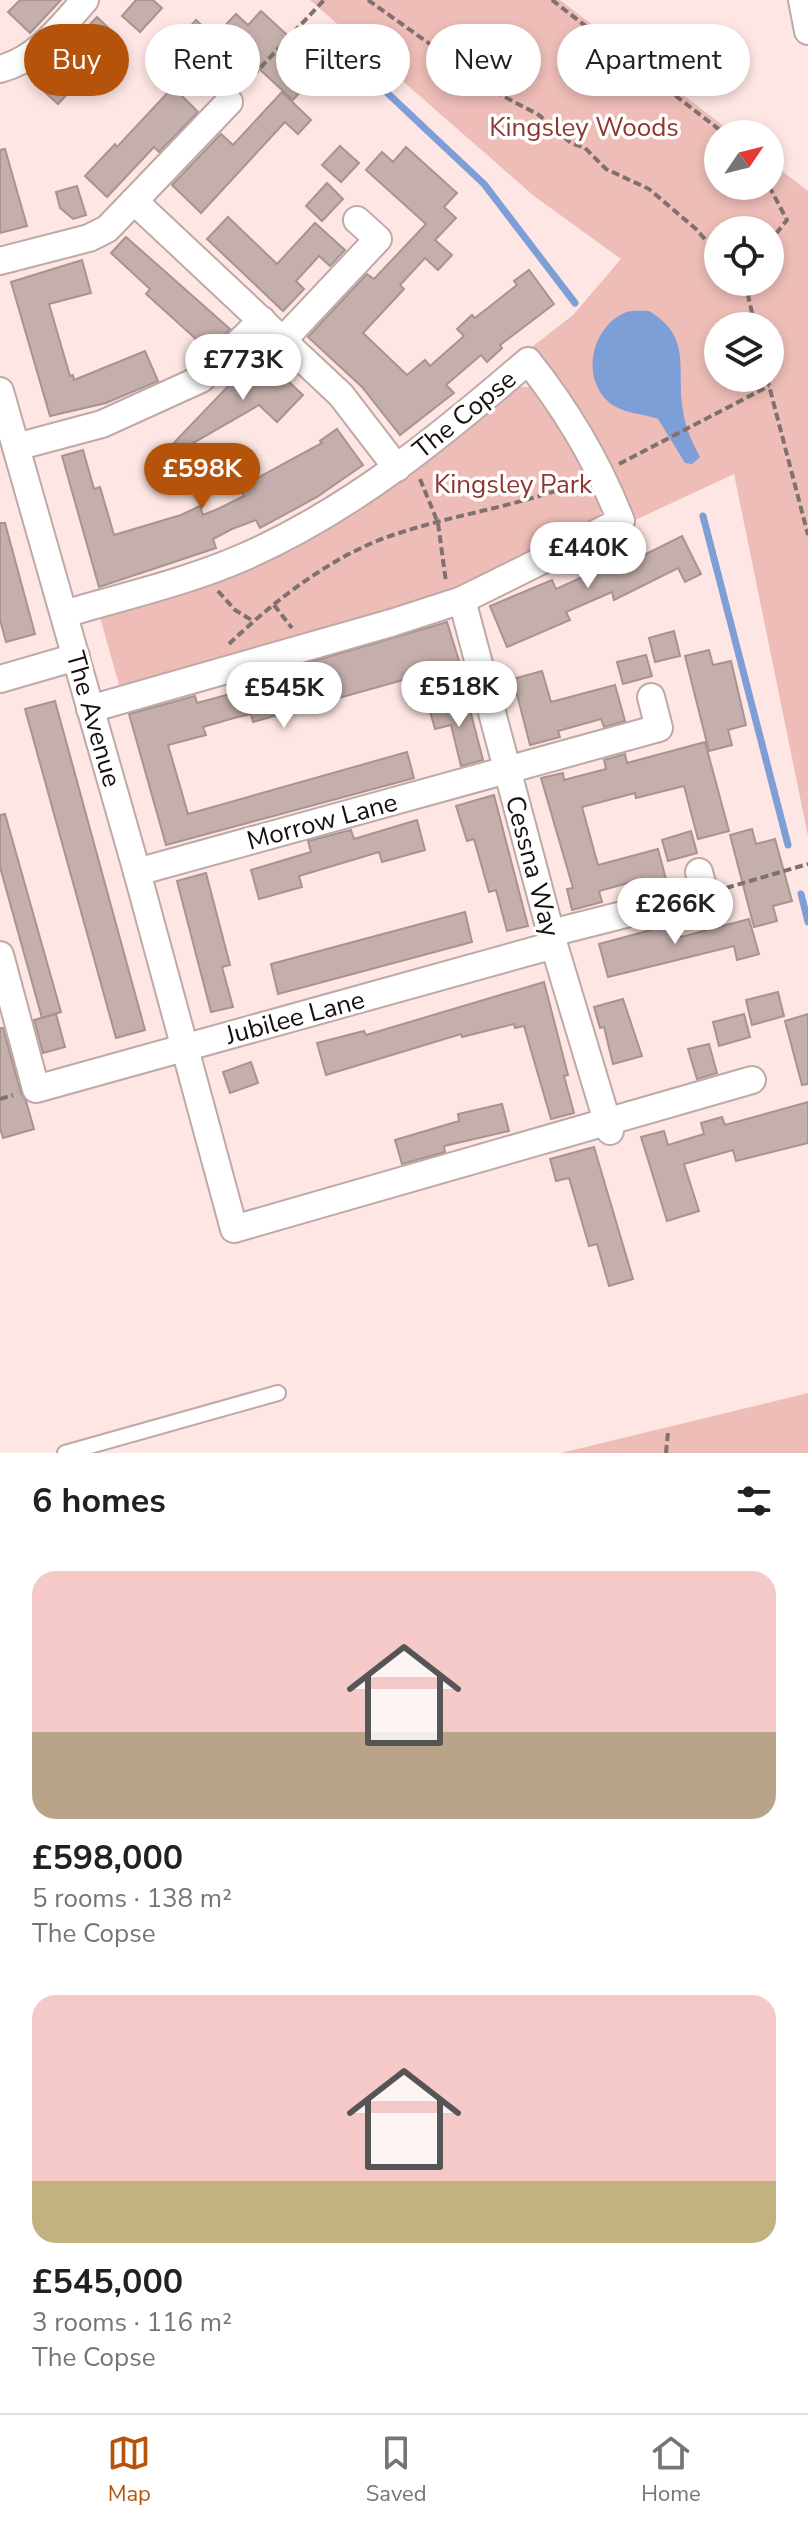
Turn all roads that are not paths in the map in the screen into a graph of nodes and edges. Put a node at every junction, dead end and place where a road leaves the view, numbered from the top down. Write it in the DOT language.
graph roads {
  1 [pos="85,0"];
  2 [pos="802,0"];
  3 [pos="808,31"];
  4 [pos="0,69"];
  5 [pos="229,102"];
  6 [pos="134,201"];
  7 [pos="357,220"];
  8 [pos="0,261"];
  9 [pos="262,320"];
  10 [pos="283,340"];
  11 [pos="0,391"];
  12 [pos="16,447"];
  13 [pos="402,464"];
  14 [pos="457,602"];
  15 [pos="64,614"];
  16 [pos="76,657"];
  17 [pos="0,679"];
  18 [pos="651,697"];
  19 [pos="90,709"];
  20 [pos="507,770"];
  21 [pos="137,872"];
  22 [pos="704,893"];
  23 [pos="553,939"];
  24 [pos="0,955"];
  25 [pos="185,1047"];
  26 [pos="752,1080"];
  27 [pos="608,1125"];
  28 [pos="278,1393"];
  29 [pos="65,1453"];
  1 -- 4 [label="street"];
  2 -- 3 [label="street"];
  5 -- 6 [label="street"];
  6 -- 8 [label="street"];
  6 -- 9 [label="street"];
  7 -- 10 [label="street"];
  9 -- 10 [label="street"];
  9 -- 12 [label="street"];
  10 -- 13 [label="street"];
  11 -- 12 [label="street, The Avenue"];
  12 -- 15 [label="street, The Avenue"];
  13 -- 14 [label="street, The Copse"];
  13 -- 15 [label="street, The Copse"];
  14 -- 19 [label="street, The Copse"];
  14 -- 20 [label="street, Cessna Way"];
  15 -- 16 [label="street, The Avenue"];
  16 -- 17 [label="street"];
  16 -- 19 [label="street, The Avenue"];
  18 -- 20 [label="street, Morrow Lane"];
  19 -- 21 [label="street, The Avenue"];
  20 -- 21 [label="street, Morrow Lane"];
  20 -- 23 [label="street, Cessna Way"];
  21 -- 25 [label="street, The Avenue"];
  22 -- 23 [label="street, Jubilee Lane"];
  23 -- 25 [label="street, Jubilee Lane"];
  23 -- 27 [label="street, Cessna Way"];
  24 -- 25 [label="street, Jubilee Lane"];
  25 -- 27 [label="street, The Avenue"];
  26 -- 27 [label="street"];
  28 -- 29 [label="lane"];
}
